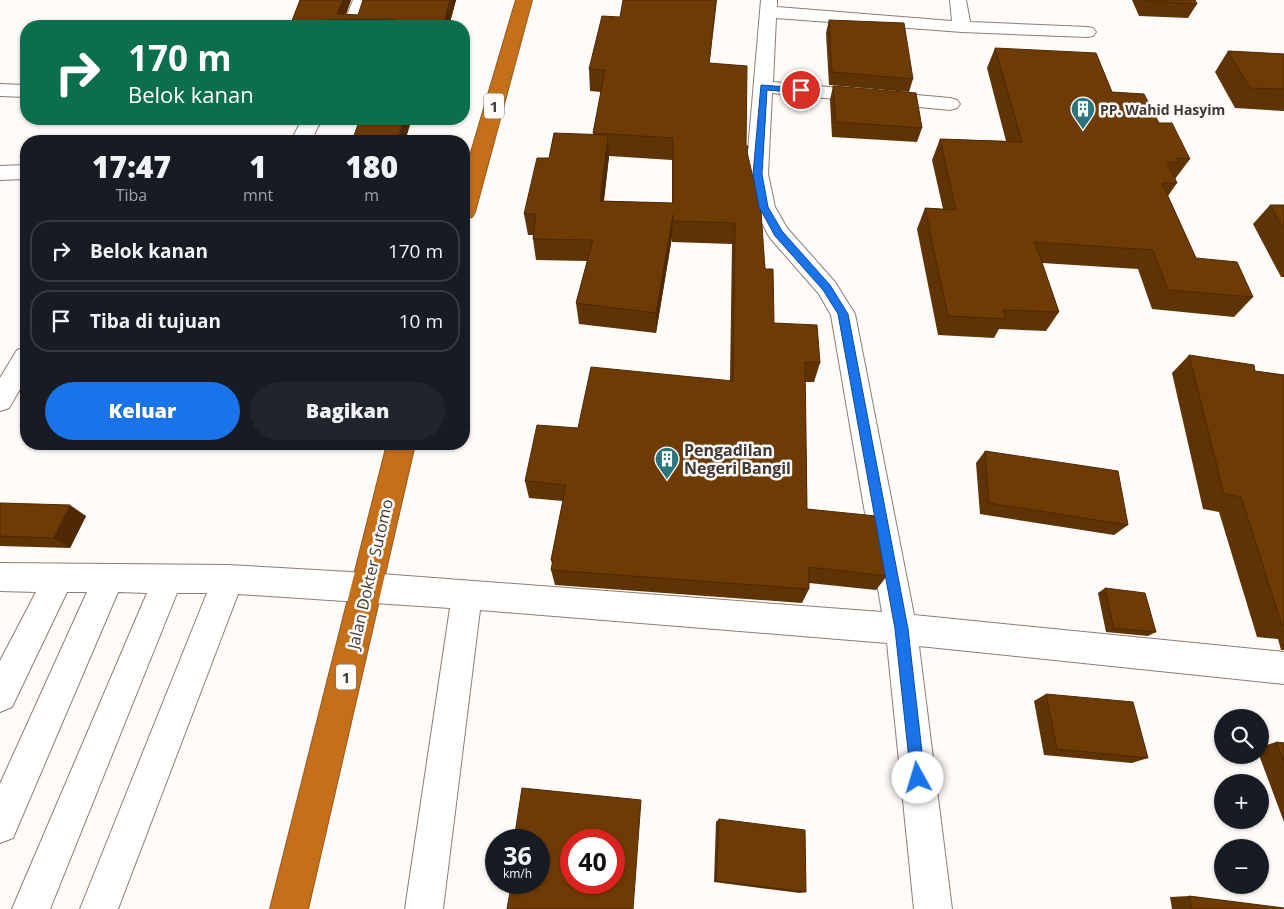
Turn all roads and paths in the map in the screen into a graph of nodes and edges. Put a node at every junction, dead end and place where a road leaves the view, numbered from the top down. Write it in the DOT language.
graph roads {
  1 [pos="361,0"];
  2 [pos="524,0"];
  3 [pos="958,0"];
  4 [pos="769,6"];
  5 [pos="354,20"];
  6 [pos="962,27"];
  7 [pos="1087,32"];
  8 [pos="764,87"];
  9 [pos="0,90"];
  10 [pos="20,91"];
  11 [pos="950,104"];
  12 [pos="20,172"];
  13 [pos="0,174"];
  14 [pos="470,191"];
  15 [pos="20,367"];
  16 [pos="0,400"];
  17 [pos="400,450"];
  18 [pos="110,577"];
  19 [pos="0,578"];
  20 [pos="168,578"];
  21 [pos="58,579"];
  22 [pos="228,579"];
  23 [pos="368,587"];
  24 [pos="467,595"];
  25 [pos="901,629"];
  26 [pos="1284,668"];
  27 [pos="0,695"];
  28 [pos="0,825"];
  29 [pos="31,909"];
  30 [pos="100,909"];
  31 [pos="289,909"];
  32 [pos="424,909"];
  33 [pos="933,909"];
  1 -- 5 [label="street"];
  2 -- 14 [label="highway, 1"];
  3 -- 6 [label="street"];
  4 -- 6 [label="street"];
  4 -- 8 [label="street"];
  6 -- 7 [label="street"];
  8 -- 11 [label="street"];
  8 -- 25 [label="street"];
  9 -- 10 [label="street"];
  12 -- 13 [label="street"];
  15 -- 16 [label="street"];
  17 -- 23 [label="highway, Jalan Dokter Sutomo / 1"];
  18 -- 20 [label="street"];
  18 -- 21 [label="street"];
  18 -- 28 [label="street"];
  19 -- 21 [label="street"];
  20 -- 22 [label="street"];
  20 -- 29 [label="street"];
  21 -- 27 [label="street"];
  22 -- 23 [label="street"];
  22 -- 30 [label="street"];
  23 -- 24 [label="street"];
  23 -- 31 [label="highway, Jalan Dokter Sutomo / 1"];
  24 -- 25 [label="street"];
  24 -- 32 [label="street"];
  25 -- 26 [label="street"];
  25 -- 33 [label="street"];
}
